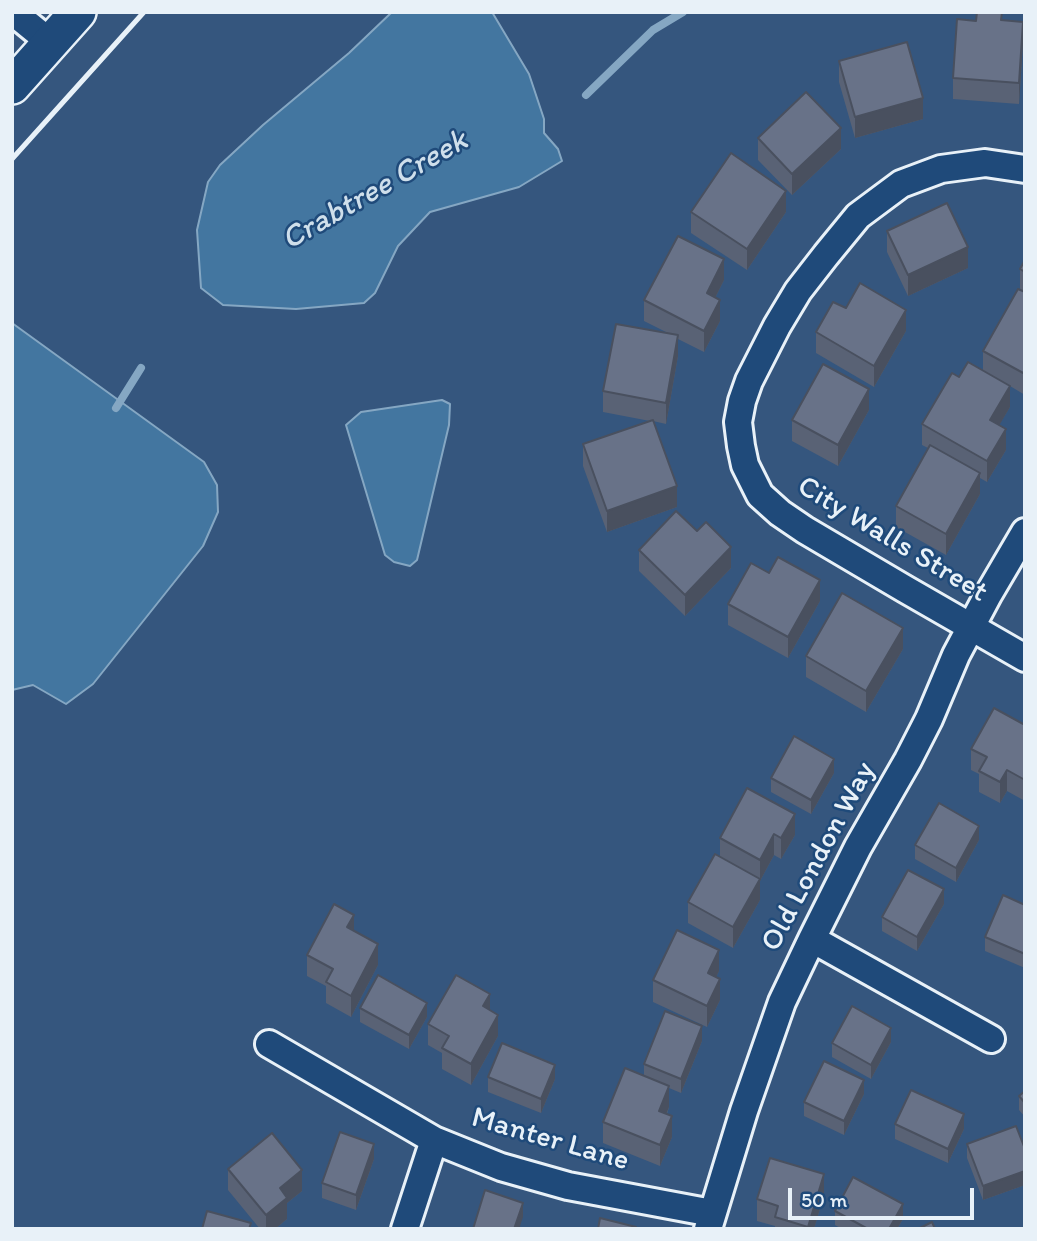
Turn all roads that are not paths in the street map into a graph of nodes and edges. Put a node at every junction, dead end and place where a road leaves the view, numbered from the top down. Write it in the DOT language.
graph roads {
  1 [pos="13,12"];
  2 [pos="78,12"];
  3 [pos="51,43"];
  4 [pos="12,86"];
  5 [pos="1025,169"];
  6 [pos="1025,532"];
  7 [pos="971,627"];
  8 [pos="1025,658"];
  9 [pos="812,939"];
  10 [pos="991,1039"];
  11 [pos="269,1044"];
  12 [pos="434,1140"];
  13 [pos="710,1221"];
  14 [pos="405,1229"];
  1 -- 3 [label="street"];
  2 -- 3 [label="main road"];
  3 -- 4 [label="main road"];
  5 -- 7 [label="street, City Walls Street"];
  6 -- 7 [label="street, Old London Way"];
  7 -- 8 [label="street, City Walls Street"];
  7 -- 9 [label="street, Old London Way"];
  9 -- 10 [label="street"];
  9 -- 13 [label="street, Old London Way"];
  11 -- 12 [label="street, Manter Lane"];
  12 -- 13 [label="street, Manter Lane"];
  12 -- 14 [label="street"];
}
